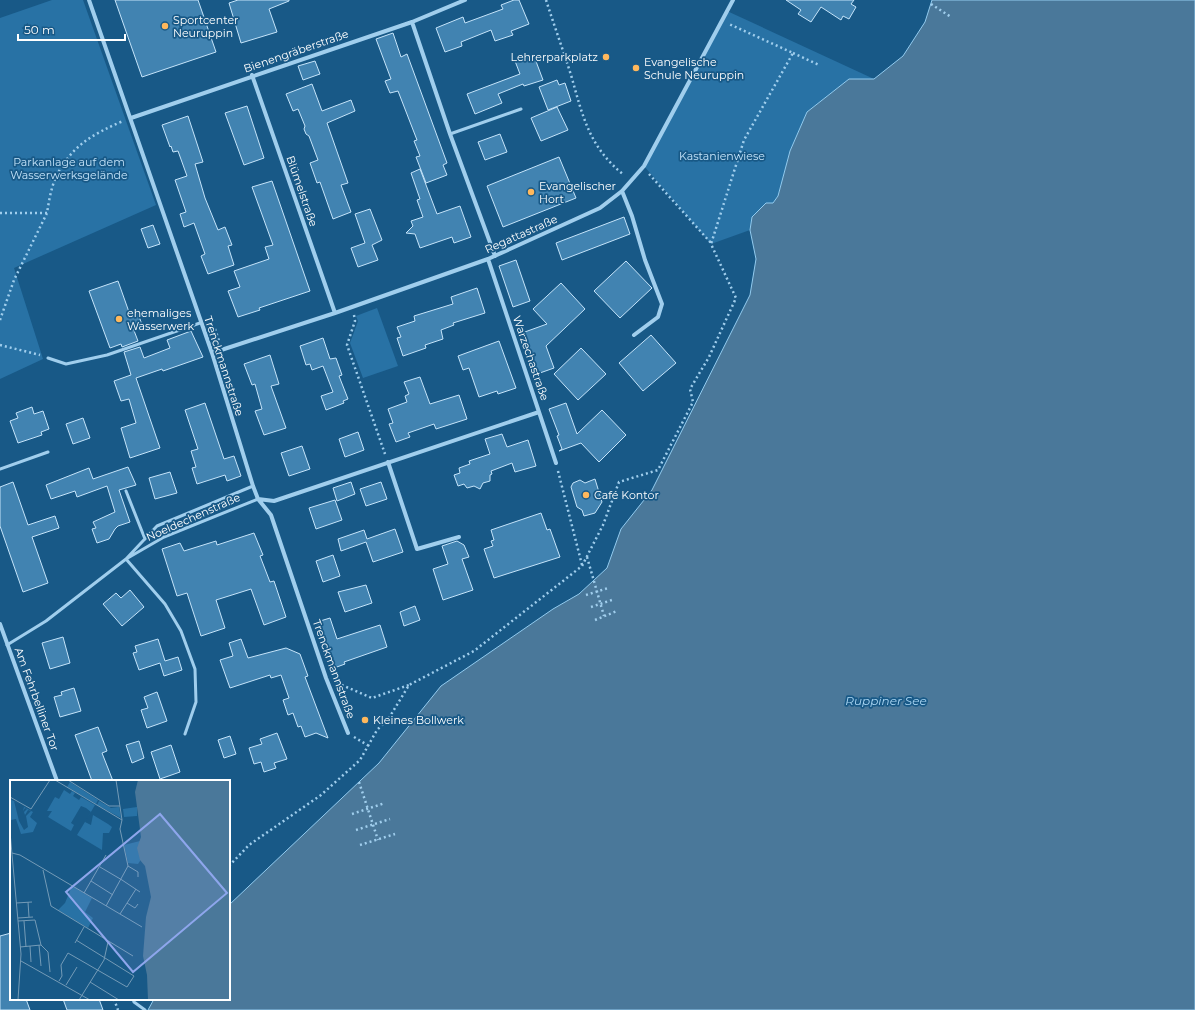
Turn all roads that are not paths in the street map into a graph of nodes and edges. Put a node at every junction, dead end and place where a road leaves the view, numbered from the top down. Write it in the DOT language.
graph roads {
  1 [pos="89,0"];
  2 [pos="465,0"];
  3 [pos="734,0"];
  4 [pos="412,22"];
  5 [pos="252,75"];
  6 [pos="521,109"];
  7 [pos="131,118"];
  8 [pos="450,134"];
  9 [pos="622,192"];
  10 [pos="495,256"];
  11 [pos="488,259"];
  12 [pos="335,313"];
  13 [pos="200,323"];
  14 [pos="634,335"];
  15 [pos="212,353"];
  16 [pos="48,358"];
  17 [pos="539,412"];
  18 [pos="48,452"];
  19 [pos="388,462"];
  20 [pos="556,463"];
  21 [pos="0,469"];
  22 [pos="253,486"];
  23 [pos="126,491"];
  24 [pos="258,499"];
  25 [pos="459,537"];
  26 [pos="145,539"];
  27 [pos="126,559"];
  28 [pos="0,624"];
  29 [pos="1,632"];
  30 [pos="7,645"];
  31 [pos="185,734"];
  32 [pos="348,734"];
  33 [pos="57,780"];
  34 [pos="133,1000"];
  35 [pos="145,1010"];
  1 -- 7 [label="street, Trenckmannstraße"];
  2 -- 4 [label="street, Bienengräberstraße"];
  3 -- 9 [label="street, Regattastraße"];
  4 -- 5 [label="street, Bienengräberstraße"];
  4 -- 8 [label="street"];
  5 -- 7 [label="street, Bienengräberstraße"];
  5 -- 12 [label="street, Blümelstraße"];
  6 -- 8 [label="lane"];
  7 -- 13 [label="street, Trenckmannstraße"];
  8 -- 10 [label="street"];
  9 -- 10 [label="street, Regattastraße"];
  9 -- 14 [label="street"];
  10 -- 11 [label="street, Regattastraße"];
  11 -- 12 [label="street, Regattastraße"];
  11 -- 17 [label="street, Warzechastraße"];
  12 -- 15 [label="street, Regattastraße"];
  13 -- 15 [label="street, Trenckmannstraße"];
  13 -- 16 [label="lane"];
  15 -- 22 [label="street, Trenckmannstraße"];
  17 -- 19 [label="street, Noeldechenstraße"];
  17 -- 20 [label="street, Warzechastraße"];
  18 -- 21 [label="lane"];
  19 -- 24 [label="street, Noeldechenstraße"];
  19 -- 25 [label="street"];
  22 -- 24 [label="street, Trenckmannstraße"];
  22 -- 26 [label="lane, Noeldechenstraße"];
  23 -- 26 [label="lane"];
  24 -- 27 [label="lane, Noeldechenstraße"];
  24 -- 32 [label="street, Trenckmannstraße"];
  26 -- 27 [label="lane, Noeldechenstraße"];
  27 -- 30 [label="lane"];
  27 -- 31 [label="lane"];
  28 -- 29 [label="street, Am Fehrbelliner Tor"];
  29 -- 30 [label="street, Am Fehrbelliner Tor"];
  30 -- 33 [label="street, Am Fehrbelliner Tor"];
  34 -- 35 [label="lane"];
}
